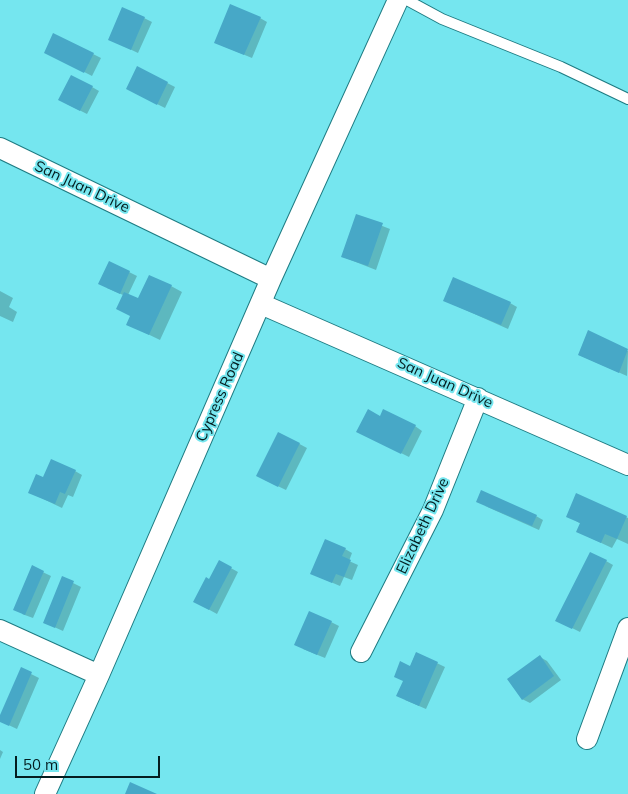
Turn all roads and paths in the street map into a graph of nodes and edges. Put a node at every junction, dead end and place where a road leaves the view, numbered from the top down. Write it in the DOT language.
graph roads {
  1 [pos="398,0"];
  2 [pos="407,0"];
  3 [pos="628,99"];
  4 [pos="0,148"];
  5 [pos="271,279"];
  6 [pos="261,304"];
  7 [pos="478,398"];
  8 [pos="628,465"];
  9 [pos="628,628"];
  10 [pos="0,630"];
  11 [pos="361,652"];
  12 [pos="99,675"];
  13 [pos="587,739"];
  14 [pos="44,794"];
  1 -- 5 [label="street, Cypress Road"];
  2 -- 3 [label="lane"];
  4 -- 5 [label="street, San Juan Drive"];
  5 -- 6 [label="street, Cypress Road"];
  6 -- 7 [label="street, San Juan Drive"];
  6 -- 12 [label="street, Cypress Road"];
  7 -- 8 [label="street, San Juan Drive"];
  7 -- 11 [label="street, Elizabeth Drive"];
  9 -- 13 [label="street"];
  10 -- 12 [label="street"];
  12 -- 14 [label="street, Cypress Road"];
}
